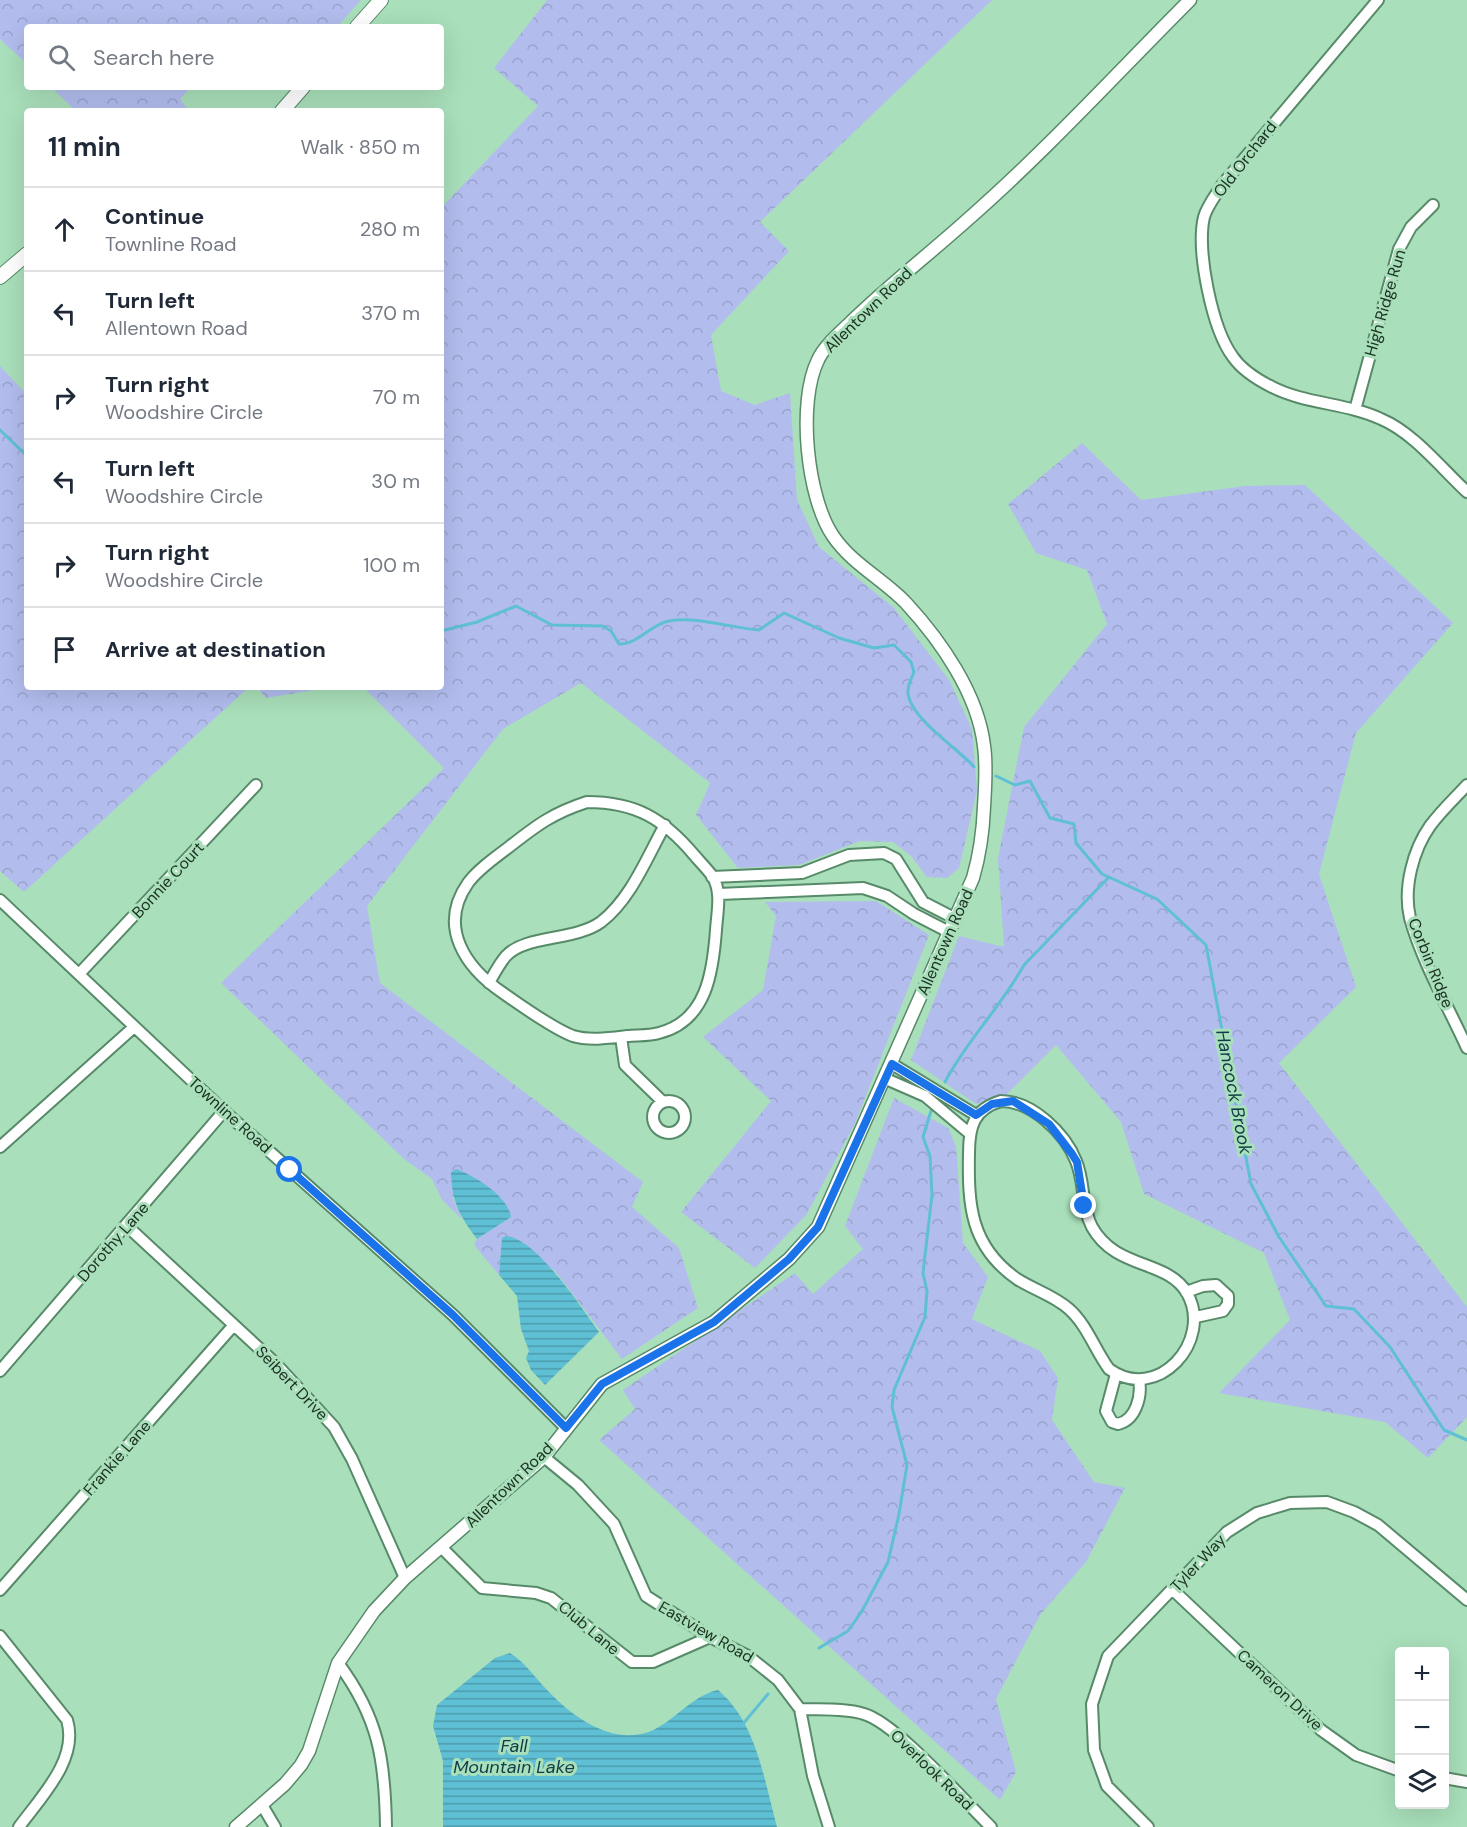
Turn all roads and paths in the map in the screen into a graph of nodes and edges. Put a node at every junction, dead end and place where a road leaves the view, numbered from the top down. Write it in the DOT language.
graph roads {
  1 [pos="381,0"];
  2 [pos="1190,0"];
  3 [pos="1378,0"];
  4 [pos="360,24"];
  5 [pos="300,90"];
  6 [pos="285,108"];
  7 [pos="1433,205"];
  8 [pos="24,257"];
  9 [pos="0,277"];
  10 [pos="1355,410"];
  11 [pos="1467,492"];
  12 [pos="256,785"];
  13 [pos="1467,785"];
  14 [pos="665,825"];
  15 [pos="712,877"];
  16 [pos="719,894"];
  17 [pos="0,900"];
  18 [pos="956,919"];
  19 [pos="949,932"];
  20 [pos="79,974"];
  21 [pos="489,983"];
  22 [pos="134,1027"];
  23 [pos="621,1037"];
  24 [pos="1467,1048"];
  25 [pos="892,1064"];
  26 [pos="886,1079"];
  27 [pos="663,1102"];
  28 [pos="224,1111"];
  29 [pos="976,1115"];
  30 [pos="969,1133"];
  31 [pos="0,1147"];
  32 [pos="127,1226"];
  33 [pos="1186,1292"];
  34 [pos="1196,1317"];
  35 [pos="233,1326"];
  36 [pos="0,1371"];
  37 [pos="1116,1374"];
  38 [pos="1139,1380"];
  39 [pos="566,1428"];
  40 [pos="544,1457"];
  41 [pos="442,1548"];
  42 [pos="405,1578"];
  43 [pos="0,1590"];
  44 [pos="1173,1590"];
  45 [pos="1467,1600"];
  46 [pos="0,1636"];
  47 [pos="710,1637"];
  48 [pos="338,1663"];
  49 [pos="800,1709"];
  50 [pos="1395,1769"];
  51 [pos="1449,1779"];
  52 [pos="1467,1782"];
  53 [pos="262,1805"];
  54 [pos="19,1827"];
  55 [pos="236,1827"];
  56 [pos="275,1827"];
  57 [pos="386,1827"];
  58 [pos="829,1827"];
  59 [pos="991,1827"];
  60 [pos="1148,1827"];
  1 -- 4 [label="main road"];
  2 -- 18 [label="street, Allentown Road"];
  3 -- 10 [label="street, Old Orchard"];
  5 -- 6 [label="main road"];
  7 -- 10 [label="street, High Ridge Run"];
  8 -- 9 [label="main road"];
  10 -- 11 [label="street, Old Orchard"];
  12 -- 20 [label="street, Bonnie Court"];
  13 -- 24 [label="street, Corbin Ridge"];
  14 -- 15 [label="street"];
  14 -- 21 [label="street"];
  14 -- 21 [label="street"];
  15 -- 16 [label="street"];
  15 -- 18 [label="street"];
  16 -- 19 [label="street"];
  16 -- 23 [label="street"];
  17 -- 20 [label="street, Townline Road"];
  18 -- 19 [label="street, Allentown Road"];
  19 -- 25 [label="street, Allentown Road"];
  20 -- 22 [label="street, Townline Road"];
  21 -- 23 [label="street"];
  22 -- 28 [label="street, Townline Road"];
  22 -- 31 [label="street"];
  23 -- 27 [label="street"];
  25 -- 26 [label="street, Allentown Road"];
  25 -- 29 [label="street"];
  26 -- 30 [label="street"];
  26 -- 39 [label="street, Allentown Road"];
  28 -- 32 [label="street, Dorothy Lane"];
  28 -- 39 [label="street, Townline Road"];
  29 -- 30 [label="street"];
  29 -- 33 [label="street"];
  30 -- 37 [label="street"];
  32 -- 35 [label="street, Seibert Drive"];
  32 -- 36 [label="street, Dorothy Lane"];
  33 -- 34 [label="street"];
  33 -- 34 [label="street"];
  34 -- 38 [label="street"];
  35 -- 42 [label="street, Seibert Drive"];
  35 -- 43 [label="street, Frankie Lane"];
  37 -- 38 [label="street"];
  37 -- 38 [label="street"];
  39 -- 40 [label="street, Allentown Road"];
  40 -- 41 [label="street, Allentown Road"];
  40 -- 47 [label="street, Eastview Road"];
  41 -- 42 [label="street, Allentown Road"];
  41 -- 47 [label="street, Club Lane"];
  42 -- 48 [label="street, Allentown Road"];
  44 -- 45 [label="street, Tyler Way"];
  44 -- 50 [label="street, Cameron Drive"];
  44 -- 60 [label="street, Tyler Way"];
  46 -- 54 [label="street"];
  47 -- 49 [label="street, Eastview Road"];
  48 -- 53 [label="street, Allentown Road"];
  48 -- 57 [label="street"];
  49 -- 58 [label="street, Eastview Road"];
  49 -- 59 [label="street, Overlook Road"];
  51 -- 52 [label="street"];
  53 -- 55 [label="street, Allentown Road"];
  53 -- 56 [label="street"];
}
